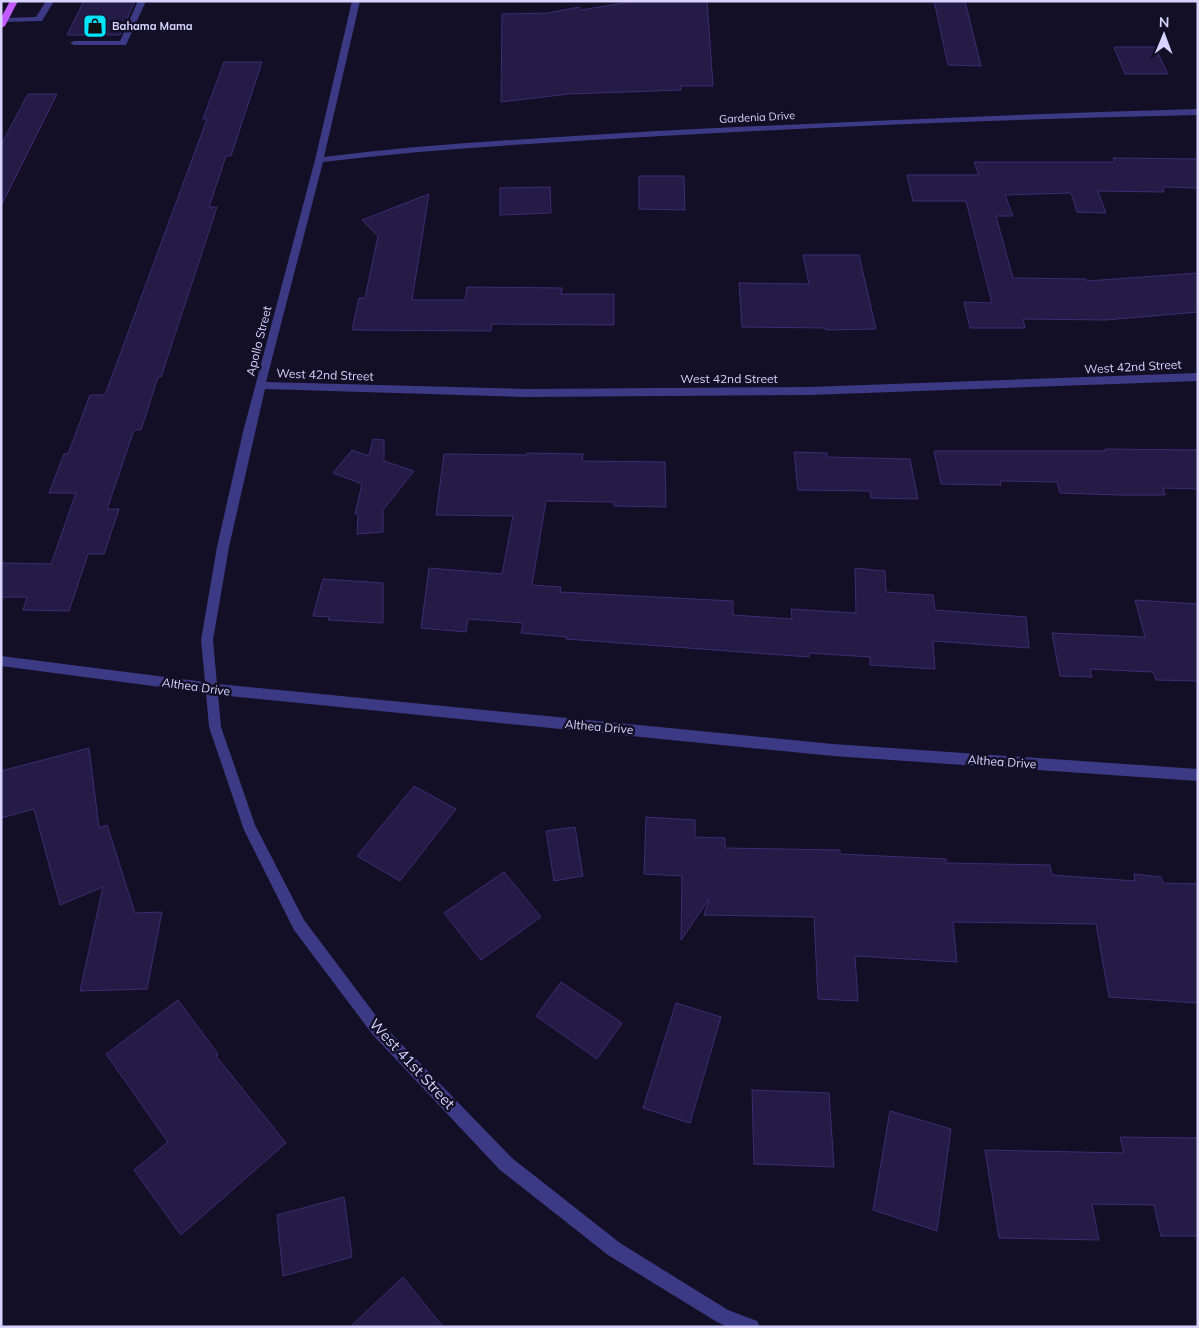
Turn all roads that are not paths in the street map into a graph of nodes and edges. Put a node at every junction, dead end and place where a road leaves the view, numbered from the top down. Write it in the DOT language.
graph roads {
  1 [pos="14,1"];
  2 [pos="50,1"];
  3 [pos="142,1"];
  4 [pos="356,1"];
  5 [pos="3,23"];
  6 [pos="74,43"];
  7 [pos="1198,112"];
  8 [pos="318,160"];
  9 [pos="1198,377"];
  10 [pos="261,385"];
  11 [pos="1,661"];
  12 [pos="212,689"];
  13 [pos="1198,775"];
  14 [pos="750,1327"];
  1 -- 5 [label="main road"];
  2 -- 5 [label="street"];
  3 -- 6 [label="street"];
  4 -- 8 [label="street, Apollo Street"];
  7 -- 8 [label="street, Gardenia Drive"];
  8 -- 10 [label="street, Apollo Street"];
  9 -- 10 [label="street, West 42nd Street"];
  10 -- 12 [label="street, Apollo Street"];
  11 -- 12 [label="street, Althea Drive"];
  12 -- 13 [label="street, Althea Drive"];
  12 -- 14 [label="street, West 41st Street"];
}
